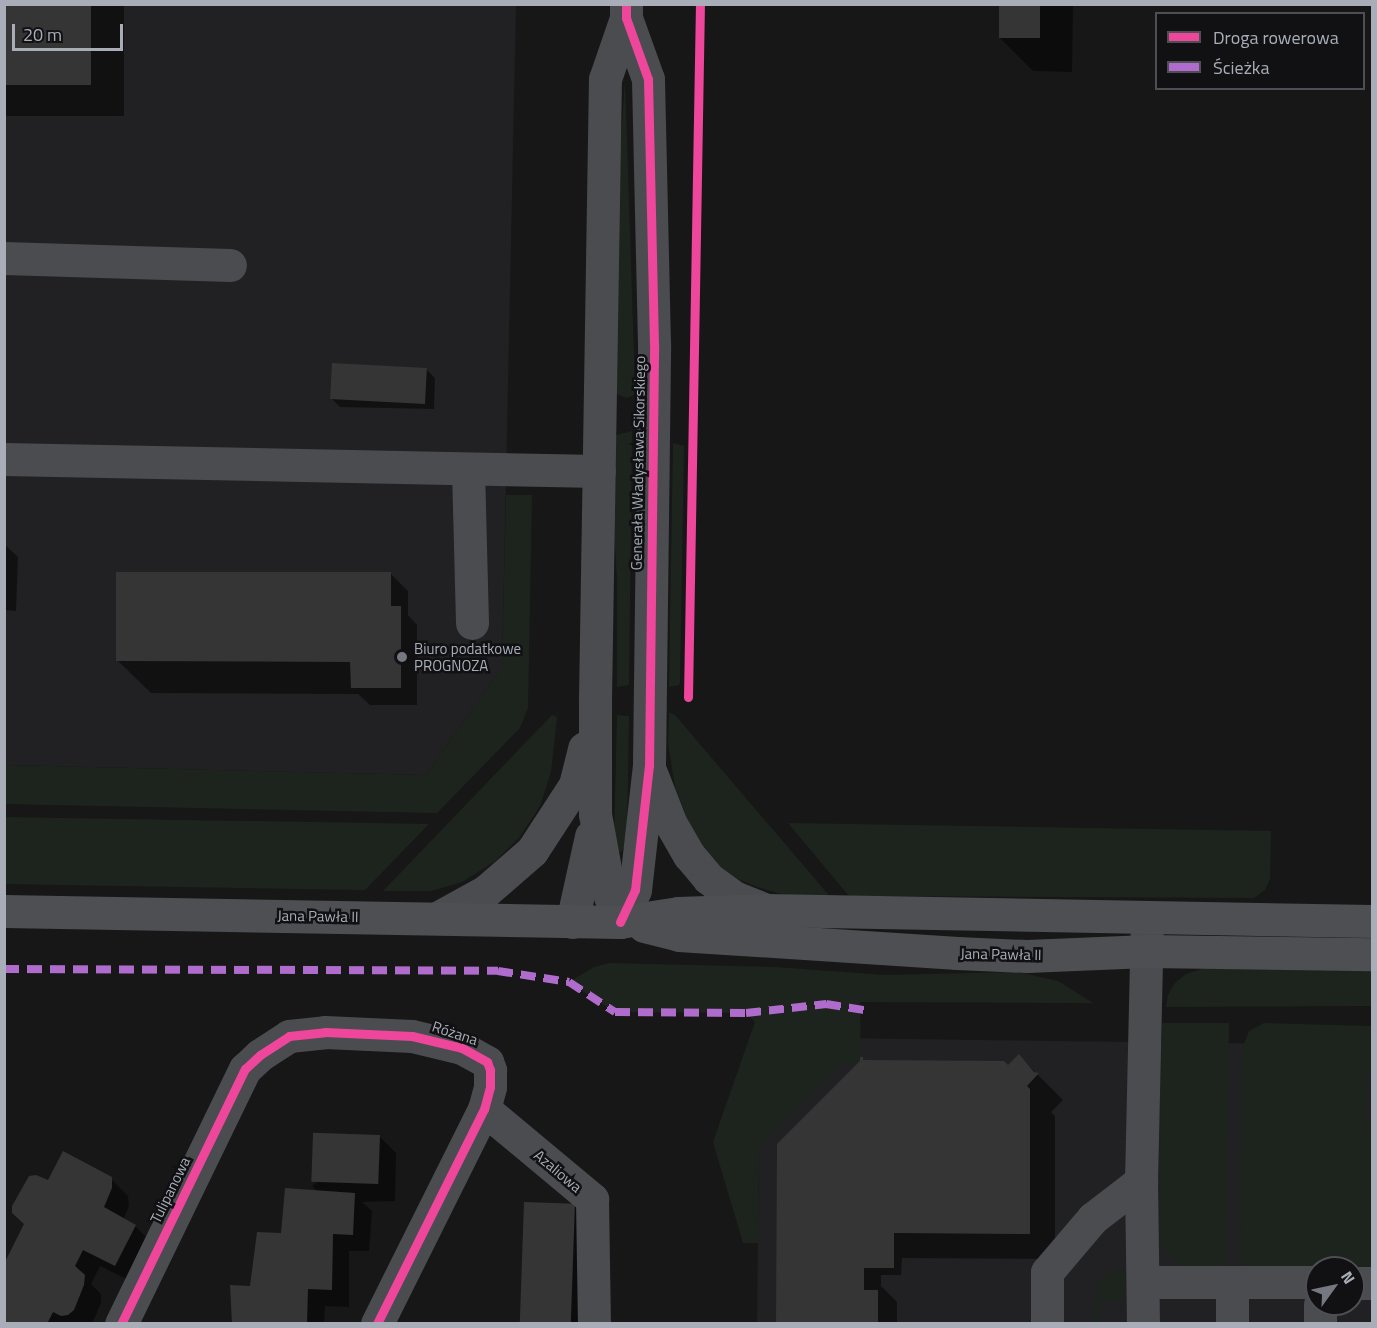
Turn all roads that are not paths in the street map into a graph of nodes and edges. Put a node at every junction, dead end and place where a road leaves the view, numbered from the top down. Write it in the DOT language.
graph roads {
  1 [pos="626,11"];
  2 [pos="4,258"];
  3 [pos="230,265"];
  4 [pos="4,459"];
  5 [pos="468,469"];
  6 [pos="599,471"];
  7 [pos="472,623"];
  8 [pos="595,699"];
  9 [pos="649,766"];
  10 [pos="595,814"];
  11 [pos="766,910"];
  12 [pos="4,911"];
  13 [pos="1147,916"];
  14 [pos="439,918"];
  15 [pos="1372,921"];
  16 [pos="572,922"];
  17 [pos="626,922"];
  18 [pos="1147,951"];
  19 [pos="1372,954"];
  20 [pos="245,1069"];
  21 [pos="483,1109"];
  22 [pos="1141,1181"];
  23 [pos="1143,1282"];
  24 [pos="1232,1282"];
  25 [pos="1305,1282"];
  26 [pos="121,1323"];
  27 [pos="377,1323"];
  28 [pos="594,1323"];
  29 [pos="1047,1323"];
  30 [pos="1143,1323"];
  31 [pos="1232,1323"];
  1 -- 6 [label="street, Generała Władysława Sikorskiego"];
  1 -- 9 [label="street, Generała Władysława Sikorskiego"];
  2 -- 3 [label="street"];
  4 -- 5 [label="street"];
  5 -- 6 [label="street"];
  5 -- 7 [label="street"];
  6 -- 8 [label="street, Generała Władysława Sikorskiego"];
  8 -- 10 [label="street, Generała Władysława Sikorskiego"];
  8 -- 14 [label="street, Generała Władysława Sikorskiego"];
  9 -- 11 [label="street, Generała Władysława Sikorskiego"];
  9 -- 17 [label="street, Generała Władysława Sikorskiego"];
  10 -- 16 [label="street, Generała Władysława Sikorskiego"];
  10 -- 17 [label="street, Generała Władysława Sikorskiego"];
  11 -- 13 [label="main road, Jana Pawła II"];
  11 -- 17 [label="main road, Jana Pawła II"];
  12 -- 14 [label="main road, Jana Pawła II"];
  13 -- 15 [label="main road, Jana Pawła II"];
  13 -- 18 [label="street"];
  14 -- 16 [label="main road, Jana Pawła II"];
  16 -- 17 [label="main road, Jana Pawła II"];
  17 -- 18 [label="main road, Jana Pawła II"];
  18 -- 19 [label="main road, Jana Pawła II"];
  18 -- 22 [label="street"];
  20 -- 21 [label="street, Różana"];
  20 -- 26 [label="street, Tulipanowa"];
  21 -- 27 [label="street, Różana"];
  21 -- 28 [label="street, Azaliowa"];
  22 -- 23 [label="street"];
  22 -- 29 [label="street"];
  23 -- 24 [label="street"];
  23 -- 30 [label="street"];
  24 -- 25 [label="street"];
  24 -- 31 [label="street"];
}
